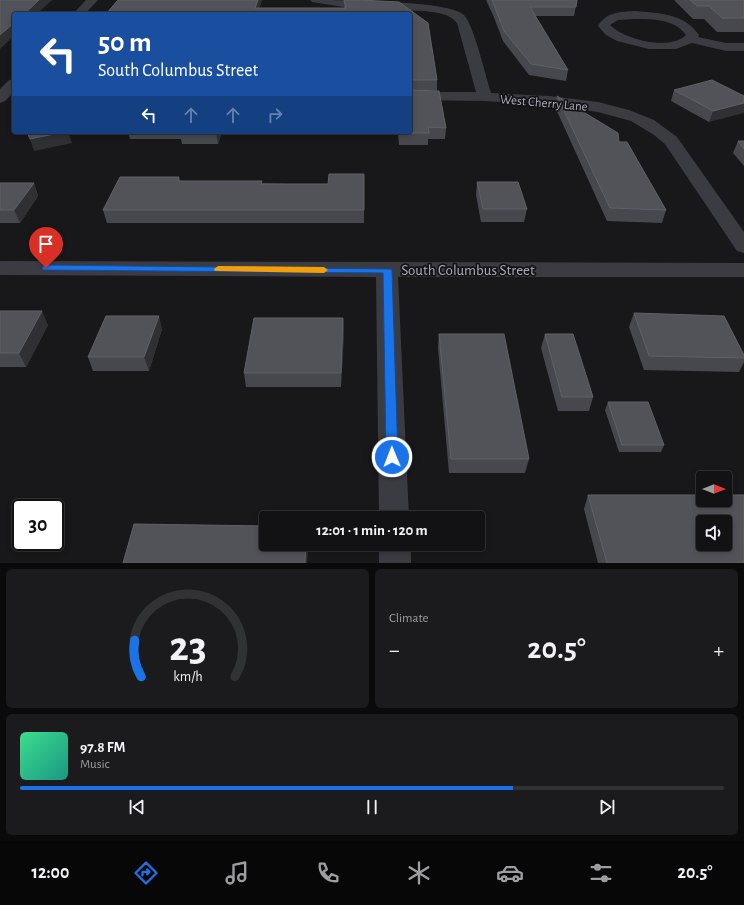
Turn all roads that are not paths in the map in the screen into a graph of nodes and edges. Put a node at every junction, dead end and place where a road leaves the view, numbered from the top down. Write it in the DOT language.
graph roads {
  1 [pos="92,0"];
  2 [pos="316,0"];
  3 [pos="80,12"];
  4 [pos="691,39"];
  5 [pos="744,47"];
  6 [pos="12,86"];
  7 [pos="412,96"];
  8 [pos="5,97"];
  9 [pos="485,97"];
  10 [pos="744,247"];
  11 [pos="0,268"];
  12 [pos="387,270"];
  13 [pos="744,270"];
  14 [pos="394,511"];
  15 [pos="395,551"];
  16 [pos="395,563"];
  1 -- 3 [label="street"];
  2 -- 9 [label="street, West Cherry Lane"];
  4 -- 4 [label="street"];
  4 -- 5 [label="street"];
  6 -- 8 [label="street"];
  7 -- 9 [label="street"];
  9 -- 10 [label="street, West Cherry Lane"];
  11 -- 12 [label="street, South Columbus Street"];
  12 -- 13 [label="street, South Columbus Street"];
  12 -- 14 [label="street"];
  15 -- 16 [label="street"];
}
